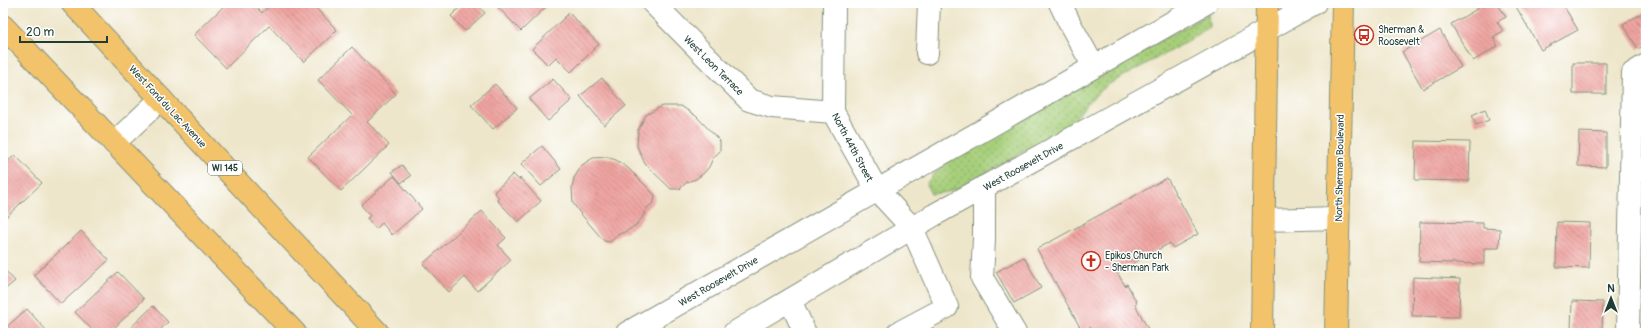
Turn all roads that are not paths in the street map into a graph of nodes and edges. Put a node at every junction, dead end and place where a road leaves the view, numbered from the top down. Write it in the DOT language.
graph roads {
  1 [pos="72,3"];
  2 [pos="653,3"];
  3 [pos="834,3"];
  4 [pos="929,3"];
  5 [pos="1060,3"];
  6 [pos="1206,3"];
  7 [pos="1267,3"];
  8 [pos="1315,3"];
  9 [pos="1343,3"];
  10 [pos="3,26"];
  11 [pos="1267,30"];
  12 [pos="927,53"];
  13 [pos="1646,65"];
  14 [pos="1094,67"];
  15 [pos="161,99"];
  16 [pos="833,112"];
  17 [pos="114,143"];
  18 [pos="984,187"];
  19 [pos="877,190"];
  20 [pos="1338,218"];
  21 [pos="1264,220"];
  22 [pos="912,228"];
  23 [pos="790,300"];
  24 [pos="295,333"];
  25 [pos="378,333"];
  26 [pos="628,333"];
  27 [pos="734,333"];
  28 [pos="805,333"];
  29 [pos="898,333"];
  30 [pos="1015,333"];
  31 [pos="1262,333"];
  32 [pos="1336,333"];
  33 [pos="1628,333"];
  1 -- 15 [label="main road, West Fond du Lac Avenue / WI 145"];
  2 -- 16 [label="street, West Leon Terrace"];
  3 -- 16 [label="street, North 44th Street"];
  4 -- 12 [label="street"];
  5 -- 14 [label="street"];
  6 -- 14 [label="street, West Roosevelt Drive"];
  7 -- 11 [label="main road"];
  8 -- 11 [label="street, West Roosevelt Drive"];
  9 -- 20 [label="main road, North Sherman Boulevard"];
  10 -- 17 [label="main road"];
  11 -- 18 [label="street, West Roosevelt Drive"];
  11 -- 21 [label="main road"];
  13 -- 33 [label="street"];
  14 -- 19 [label="street, West Roosevelt Drive"];
  15 -- 17 [label="street"];
  15 -- 25 [label="main road, West Fond du Lac Avenue / WI 145"];
  16 -- 19 [label="street, North 44th Street"];
  17 -- 24 [label="main road"];
  18 -- 22 [label="street, West Roosevelt Drive"];
  18 -- 30 [label="street"];
  19 -- 22 [label="street, North 44th Street"];
  19 -- 26 [label="street, West Roosevelt Drive"];
  20 -- 21 [label="street"];
  20 -- 32 [label="main road, North Sherman Boulevard"];
  21 -- 31 [label="main road"];
  22 -- 23 [label="street, West Roosevelt Drive"];
  22 -- 29 [label="street, North 44th Street"];
  23 -- 27 [label="street, West Roosevelt Drive"];
  23 -- 28 [label="street"];
}
